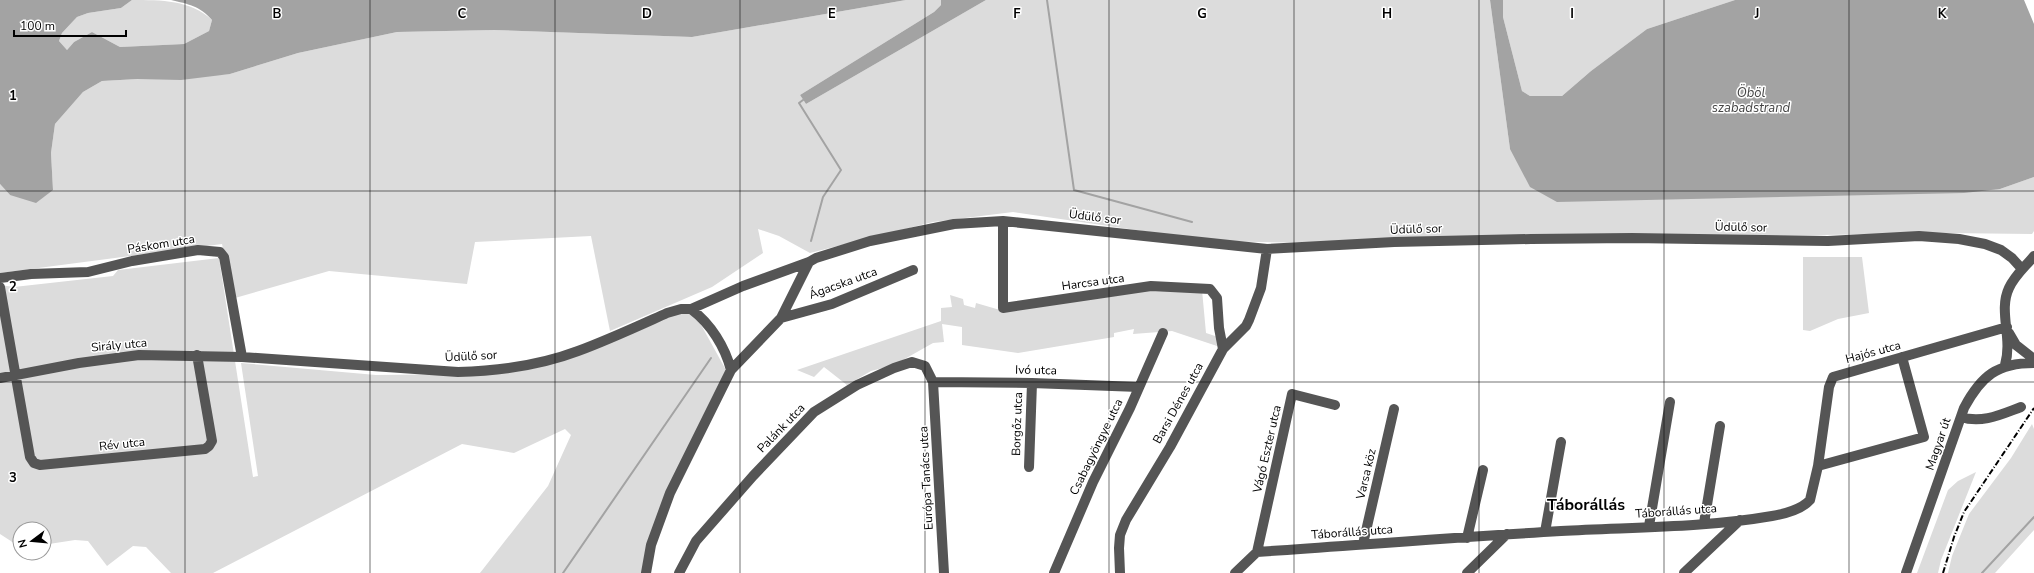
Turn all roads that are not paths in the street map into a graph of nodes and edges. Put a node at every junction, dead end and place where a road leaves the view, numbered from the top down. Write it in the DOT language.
graph roads {
  1 [pos="1003,221"];
  2 [pos="1268,249"];
  3 [pos="2034,256"];
  4 [pos="809,262"];
  5 [pos="2022,269"];
  6 [pos="913,270"];
  7 [pos="0,278"];
  8 [pos="0,287"];
  9 [pos="692,310"];
  10 [pos="781,318"];
  11 [pos="2008,328"];
  12 [pos="1163,333"];
  13 [pos="2012,346"];
  14 [pos="1223,349"];
  15 [pos="197,355"];
  16 [pos="242,357"];
  17 [pos="1902,357"];
  18 [pos="2034,359"];
  19 [pos="2018,362"];
  20 [pos="2034,362"];
  21 [pos="2005,365"];
  22 [pos="731,370"];
  23 [pos="15,375"];
  24 [pos="0,378"];
  25 [pos="933,382"];
  26 [pos="1032,383"];
  27 [pos="1139,387"];
  28 [pos="1670,402"];
  29 [pos="1335,405"];
  30 [pos="2021,407"];
  31 [pos="1394,409"];
  32 [pos="1961,417"];
  33 [pos="1720,426"];
  34 [pos="1561,442"];
  35 [pos="1818,466"];
  36 [pos="1029,467"];
  37 [pos="1483,470"];
  38 [pos="1740,520"];
  39 [pos="1704,523"];
  40 [pos="1649,526"];
  41 [pos="1545,532"];
  42 [pos="1507,534"];
  43 [pos="1467,538"];
  44 [pos="1363,544"];
  45 [pos="1257,552"];
  46 [pos="646,573"];
  47 [pos="679,573"];
  48 [pos="944,573"];
  49 [pos="1054,573"];
  50 [pos="1120,573"];
  51 [pos="1235,573"];
  52 [pos="1466,573"];
  53 [pos="1684,573"];
  54 [pos="1906,573"];
  1 -- 2 [label="street, Üdülő sor"];
  1 -- 4 [label="street, Üdülő sor"];
  1 -- 14 [label="street, Harcsa utca"];
  2 -- 5 [label="street, Üdülő sor"];
  2 -- 14 [label="street, Barsi Dénes utca"];
  3 -- 5 [label="street"];
  4 -- 9 [label="street, Üdülő sor"];
  4 -- 10 [label="street"];
  5 -- 11 [label="street"];
  6 -- 10 [label="street, Ágacska utca"];
  7 -- 16 [label="street, Páskom utca"];
  8 -- 23 [label="street"];
  9 -- 16 [label="street, Üdülő sor"];
  9 -- 22 [label="street"];
  10 -- 22 [label="street"];
  11 -- 13 [label="street"];
  11 -- 17 [label="street, Hajós utca"];
  12 -- 27 [label="street, Csabagyöngye utca"];
  13 -- 18 [label="street"];
  13 -- 19 [label="street"];
  13 -- 21 [label="street"];
  14 -- 50 [label="street, Barsi Dénes utca"];
  15 -- 16 [label="street, Sirály utca"];
  15 -- 23 [label="street, Sirály utca"];
  15 -- 23 [label="street, Rév utca"];
  17 -- 35 [label="street, Hajós utca"];
  17 -- 35 [label="street"];
  19 -- 20 [label="street, Magyar út"];
  19 -- 21 [label="street, Magyar út"];
  21 -- 32 [label="street, Magyar út"];
  22 -- 46 [label="street"];
  23 -- 24 [label="street, Sirály utca"];
  25 -- 26 [label="street, Ivó utca"];
  25 -- 47 [label="street, Palánk utca"];
  25 -- 48 [label="street, Európa Tanács utca"];
  26 -- 27 [label="street, Ivó utca"];
  26 -- 36 [label="street, Borgőz utca"];
  27 -- 49 [label="street, Csabagyöngye utca"];
  28 -- 40 [label="street"];
  29 -- 45 [label="street, Vágó Eszter utca"];
  30 -- 32 [label="street"];
  31 -- 44 [label="street, Varsa köz"];
  32 -- 54 [label="street, Magyar út"];
  33 -- 39 [label="street"];
  34 -- 41 [label="street"];
  35 -- 38 [label="street, Táborállás utca"];
  37 -- 43 [label="street"];
  38 -- 39 [label="street, Táborállás utca"];
  38 -- 53 [label="street"];
  39 -- 40 [label="street, Táborállás utca"];
  40 -- 41 [label="street, Táborállás utca"];
  41 -- 42 [label="street, Táborállás utca"];
  42 -- 43 [label="street, Táborállás utca"];
  42 -- 52 [label="street"];
  43 -- 44 [label="street, Táborállás utca"];
  44 -- 45 [label="street, Táborállás utca"];
  45 -- 51 [label="street"];
}
